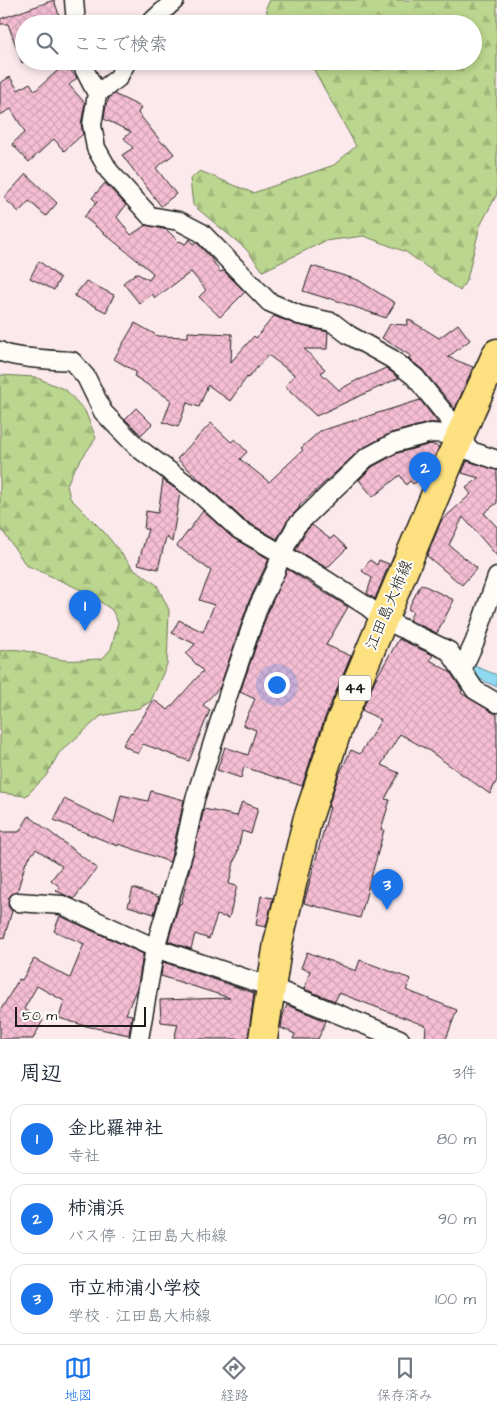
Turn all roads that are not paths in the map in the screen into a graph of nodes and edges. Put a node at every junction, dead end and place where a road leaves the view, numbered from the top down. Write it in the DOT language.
graph roads {
  1 [pos="74,0"];
  2 [pos="175,0"];
  3 [pos="75,15"];
  4 [pos="159,15"];
  5 [pos="85,70"];
  6 [pos="122,70"];
  7 [pos="97,94"];
  8 [pos="0,351"];
  9 [pos="497,353"];
  10 [pos="462,435"];
  11 [pos="497,460"];
  12 [pos="281,555"];
  13 [pos="497,576"];
  14 [pos="383,619"];
  15 [pos="462,670"];
  16 [pos="497,703"];
  17 [pos="18,902"];
  18 [pos="155,948"];
  19 [pos="271,987"];
  20 [pos="139,1039"];
  21 [pos="263,1039"];
  22 [pos="400,1039"];
  1 -- 3 [label="street"];
  2 -- 4 [label="street"];
  5 -- 7 [label="street"];
  6 -- 7 [label="street"];
  7 -- 10 [label="street"];
  8 -- 12 [label="street"];
  9 -- 10 [label="main road, 江田島大柿線 / 44"];
  10 -- 11 [label="street"];
  10 -- 12 [label="street"];
  10 -- 14 [label="main road, 江田島大柿線 / 44"];
  12 -- 14 [label="street"];
  12 -- 18 [label="street"];
  13 -- 15 [label="street"];
  14 -- 15 [label="street"];
  14 -- 19 [label="main road, 江田島大柿線 / 44"];
  15 -- 16 [label="street"];
  17 -- 18 [label="street"];
  18 -- 19 [label="street"];
  18 -- 20 [label="street"];
  19 -- 21 [label="main road, 江田島大柿線 / 44"];
  19 -- 22 [label="street"];
}
